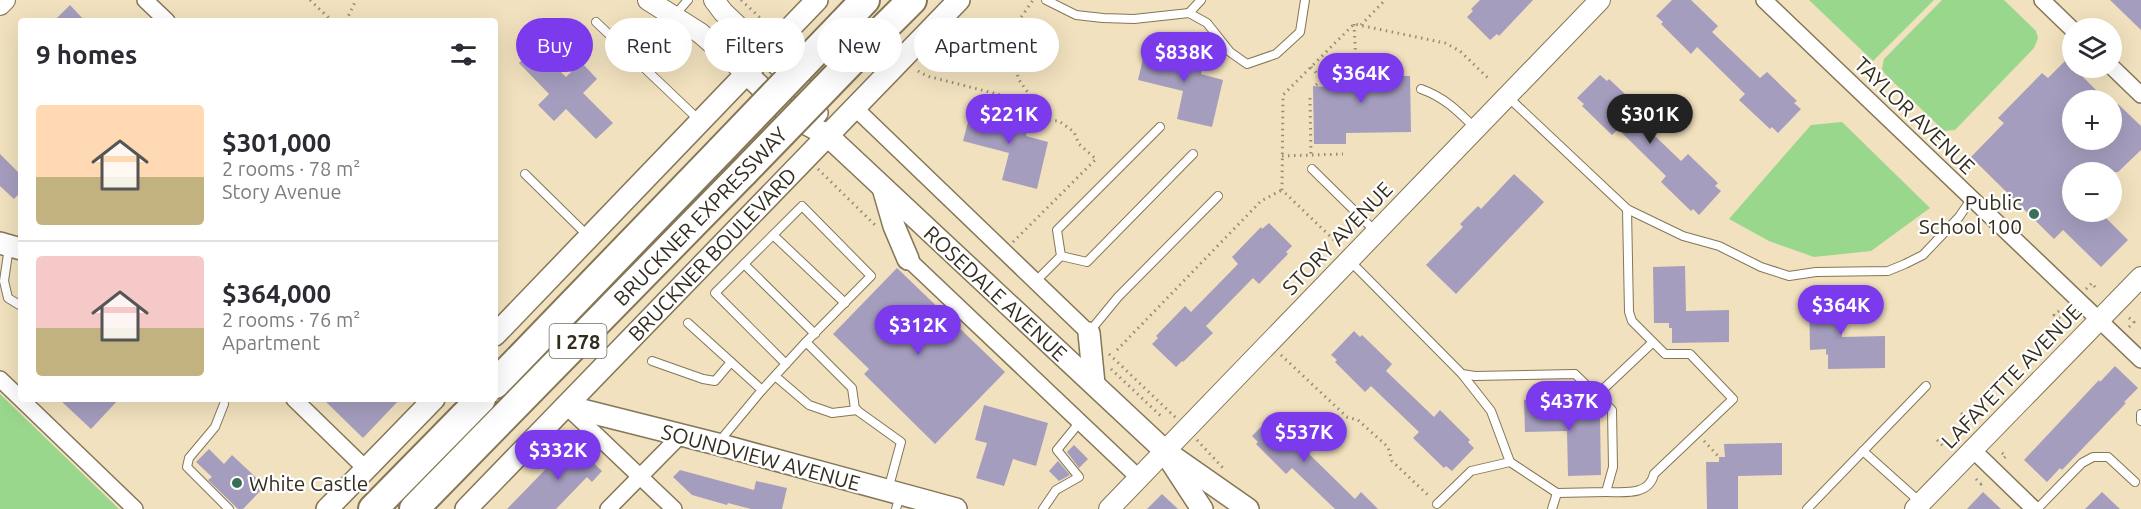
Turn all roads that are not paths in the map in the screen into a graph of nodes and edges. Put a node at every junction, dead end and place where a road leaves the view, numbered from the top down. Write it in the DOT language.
graph roads {
  1 [pos="5,0"];
  2 [pos="145,0"];
  3 [pos="648,0"];
  4 [pos="688,0"];
  5 [pos="714,0"];
  6 [pos="817,0"];
  7 [pos="864,0"];
  8 [pos="912,0"];
  9 [pos="959,0"];
  10 [pos="1046,0"];
  11 [pos="1201,0"];
  12 [pos="1305,0"];
  13 [pos="1600,0"];
  14 [pos="1764,0"];
  15 [pos="2042,0"];
  16 [pos="0,5"];
  17 [pos="1189,13"];
  18 [pos="674,16"];
  19 [pos="164,18"];
  20 [pos="729,18"];
  21 [pos="800,18"];
  22 [pos="2062,19"];
  23 [pos="596,22"];
  24 [pos="785,72"];
  25 [pos="746,74"];
  26 [pos="2122,77"];
  27 [pos="1421,89"];
  28 [pos="2141,95"];
  29 [pos="1507,96"];
  30 [pos="854,107"];
  31 [pos="700,121"];
  32 [pos="1160,127"];
  33 [pos="1476,129"];
  34 [pos="827,135"];
  35 [pos="1193,154"];
  36 [pos="1312,169"];
  37 [pos="743,172"];
  38 [pos="525,174"];
  39 [pos="883,188"];
  40 [pos="1218,195"];
  41 [pos="1972,198"];
  42 [pos="1627,209"];
  43 [pos="1376,232"];
  44 [pos="773,235"];
  45 [pos="589,237"];
  46 [pos="10,246"];
  47 [pos="1061,256"];
  48 [pos="908,259"];
  49 [pos="1349,260"];
  50 [pos="744,264"];
  51 [pos="2141,277"];
  52 [pos="1036,281"];
  53 [pos="845,303"];
  54 [pos="18,304"];
  55 [pos="2099,320"];
  56 [pos="688,323"];
  57 [pos="498,332"];
  58 [pos="1089,333"];
  59 [pos="815,334"];
  60 [pos="806,342"];
  61 [pos="1652,343"];
  62 [pos="2141,360"];
  63 [pos="652,361"];
  64 [pos="731,362"];
  65 [pos="786,364"];
  66 [pos="1462,374"];
  67 [pos="775,376"];
  68 [pos="0,379"];
  69 [pos="498,381"];
  70 [pos="1094,384"];
  71 [pos="1926,386"];
  72 [pos="762,390"];
  73 [pos="18,396"];
  74 [pos="1597,396"];
  75 [pos="24,402"];
  76 [pos="297,402"];
  77 [pos="431,402"];
  78 [pos="478,402"];
  79 [pos="224,404"];
  80 [pos="566,406"];
  81 [pos="857,410"];
  82 [pos="2141,414"];
  83 [pos="2141,421"];
  84 [pos="1080,423"];
  85 [pos="680,436"];
  86 [pos="717,444"];
  87 [pos="1972,449"];
  88 [pos="1863,451"];
  89 [pos="1165,452"];
  90 [pos="1510,462"];
  91 [pos="366,469"];
  92 [pos="640,476"];
  93 [pos="1139,478"];
  94 [pos="2135,482"];
  95 [pos="1606,492"];
  96 [pos="1557,493"];
  97 [pos="895,498"];
  98 [pos="1437,504"];
  99 [pos="935,506"];
  100 [pos="1918,506"];
  101 [pos="135,509"];
  102 [pos="229,509"];
  103 [pos="327,509"];
  104 [pos="373,509"];
  105 [pos="414,509"];
  106 [pos="438,509"];
  107 [pos="466,509"];
  108 [pos="608,509"];
  109 [pos="674,509"];
  110 [pos="956,509"];
  111 [pos="1043,509"];
  112 [pos="1109,509"];
  113 [pos="1202,509"];
  114 [pos="1248,509"];
  115 [pos="1552,509"];
  116 [pos="1807,509"];
  117 [pos="2036,509"];
  1 -- 16 [label="street"];
  2 -- 19 [label="street"];
  3 -- 18 [label="street, ROSEDALE AVENUE"];
  4 -- 18 [label="lane"];
  5 -- 20 [label="street, ROSEDALE AVENUE"];
  6 -- 21 [label="main road"];
  7 -- 69 [label="highway, BRUCKNER EXPRESSWAY / I 278, bridge"];
  8 -- 37 [label="highway, BRUCKNER EXPRESSWAY / I 278, bridge"];
  9 -- 30 [label="main road, BRUCKNER BOULEVARD"];
  10 -- 17 [label="lane"];
  11 -- 17 [label="lane"];
  12 -- 17 [label="lane"];
  13 -- 29 [label="street, STORY AVENUE"];
  14 -- 41 [label="street, TAYLOR AVENUE"];
  15 -- 22 [label="street"];
  18 -- 25 [label="street, ROSEDALE AVENUE"];
  23 -- 31 [label="lane"];
  24 -- 34 [label="main road, ROSEDALE AVENUE"];
  25 -- 31 [label="main road"];
  25 -- 34 [label="main road, ROSEDALE AVENUE"];
  26 -- 28 [label="street"];
  27 -- 33 [label="lane"];
  29 -- 33 [label="street, STORY AVENUE"];
  29 -- 42 [label="lane"];
  30 -- 34 [label="main road, BRUCKNER BOULEVARD"];
  30 -- 52 [label="street, ROSEDALE AVENUE"];
  31 -- 45 [label="main road"];
  32 -- 47 [label="lane"];
  33 -- 43 [label="street, STORY AVENUE"];
  34 -- 39 [label="main road, ROSEDALE AVENUE"];
  34 -- 80 [label="main road, BRUCKNER BOULEVARD"];
  35 -- 47 [label="lane"];
  36 -- 43 [label="lane"];
  37 -- 105 [label="highway, BRUCKNER EXPRESSWAY / I 278"];
  37 -- 106 [label="highway"];
  38 -- 45 [label="lane"];
  39 -- 48 [label="main road"];
  39 -- 70 [label="main road, ROSEDALE AVENUE"];
  40 -- 58 [label="lane"];
  41 -- 42 [label="lane"];
  41 -- 55 [label="street, TAYLOR AVENUE"];
  42 -- 61 [label="lane"];
  43 -- 49 [label="street, STORY AVENUE"];
  44 -- 50 [label="lane"];
  44 -- 53 [label="lane"];
  44 -- 53 [label="lane"];
  45 -- 57 [label="main road"];
  46 -- 54 [label="lane"];
  47 -- 52 [label="lane"];
  48 -- 84 [label="street, ROSEDALE AVENUE"];
  49 -- 66 [label="lane"];
  49 -- 89 [label="street, STORY AVENUE"];
  50 -- 59 [label="lane"];
  50 -- 65 [label="lane"];
  51 -- 55 [label="street, LAFAYETTE AVENUE"];
  52 -- 58 [label="street, ROSEDALE AVENUE"];
  53 -- 59 [label="lane"];
  55 -- 62 [label="street, TAYLOR AVENUE"];
  55 -- 87 [label="street, LAFAYETTE AVENUE"];
  56 -- 64 [label="lane"];
  58 -- 70 [label="main road"];
  59 -- 60 [label="lane"];
  60 -- 65 [label="lane"];
  60 -- 81 [label="lane"];
  61 -- 74 [label="lane"];
  61 -- 95 [label="lane"];
  63 -- 64 [label="lane"];
  64 -- 72 [label="lane"];
  65 -- 67 [label="lane"];
  66 -- 74 [label="lane"];
  66 -- 90 [label="lane"];
  67 -- 72 [label="lane"];
  67 -- 81 [label="lane"];
  68 -- 73 [label="street"];
  70 -- 89 [label="main road, ROSEDALE AVENUE"];
  71 -- 88 [label="lane"];
  72 -- 86 [label="lane"];
  74 -- 95 [label="lane"];
  75 -- 101 [label="street"];
  76 -- 91 [label="street"];
  77 -- 91 [label="main road"];
  78 -- 104 [label="highway"];
  79 -- 102 [label="lane"];
  80 -- 85 [label="main road, SOUNDVIEW AVENUE"];
  80 -- 92 [label="street"];
  80 -- 107 [label="main road, BRUCKNER BOULEVARD"];
  81 -- 97 [label="lane"];
  82 -- 83 [label="lane"];
  84 -- 93 [label="street, ROSEDALE AVENUE"];
  84 -- 111 [label="lane"];
  85 -- 86 [label="main road, SOUNDVIEW AVENUE"];
  85 -- 92 [label="street"];
  86 -- 97 [label="main road, SOUNDVIEW AVENUE"];
  87 -- 100 [label="street, LAFAYETTE AVENUE"];
  87 -- 117 [label="street"];
  88 -- 100 [label="lane"];
  88 -- 116 [label="lane"];
  89 -- 93 [label="street, STORY AVENUE"];
  89 -- 113 [label="main road, ROSEDALE AVENUE"];
  89 -- 114 [label="main road, ROSEDALE AVENUE"];
  90 -- 96 [label="lane"];
  90 -- 98 [label="lane"];
  91 -- 103 [label="main road"];
  92 -- 108 [label="street"];
  92 -- 109 [label="street"];
  93 -- 112 [label="street, STORY AVENUE"];
  94 -- 117 [label="lane"];
  95 -- 96 [label="lane"];
  96 -- 115 [label="lane"];
  97 -- 99 [label="main road, SOUNDVIEW AVENUE"];
  99 -- 110 [label="main road, SOUNDVIEW AVENUE"];
}
